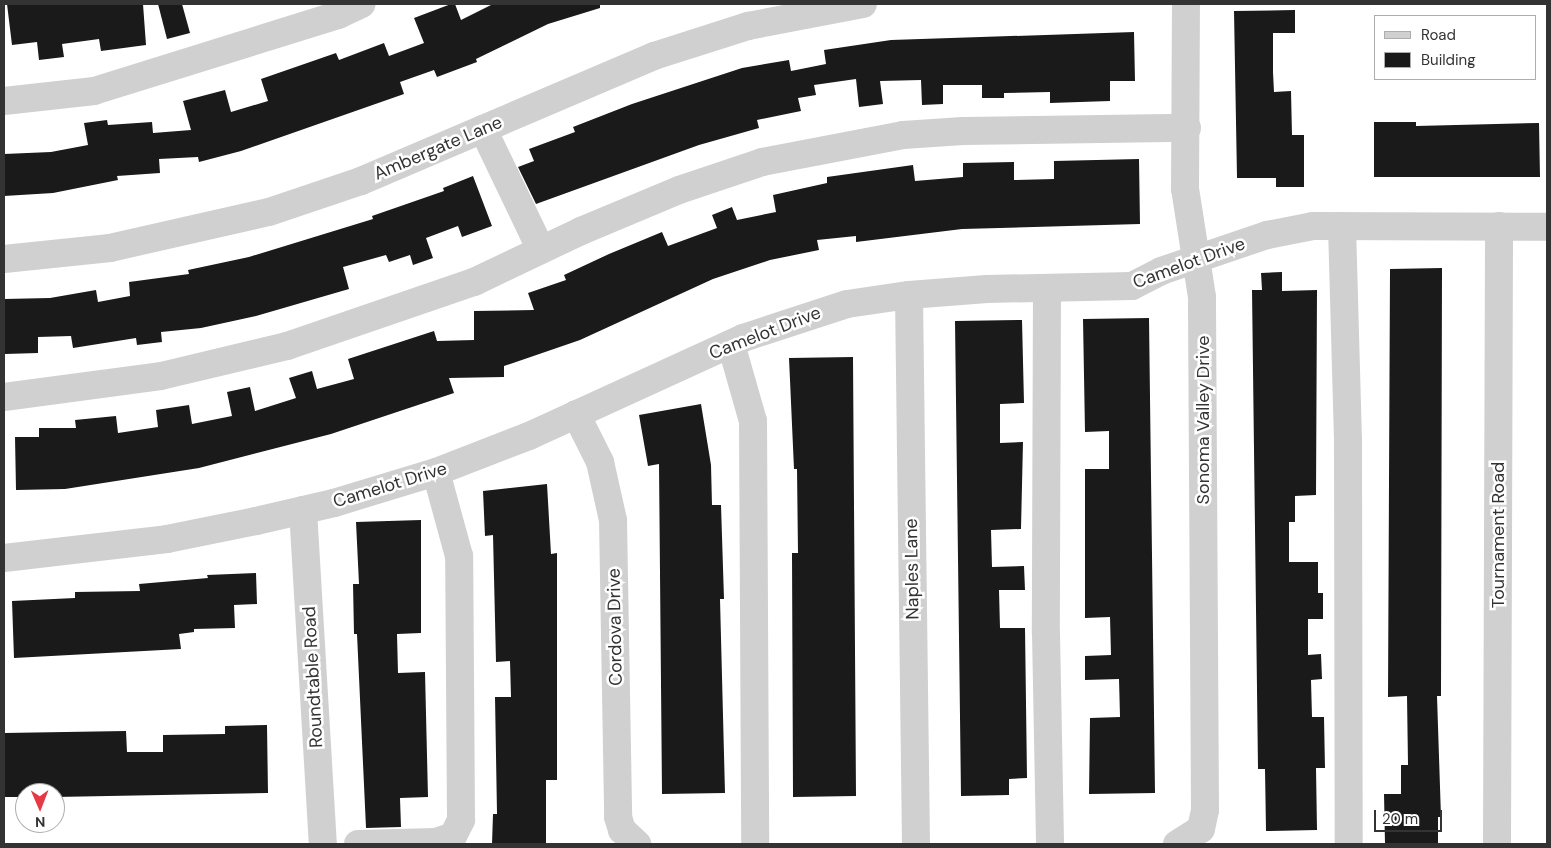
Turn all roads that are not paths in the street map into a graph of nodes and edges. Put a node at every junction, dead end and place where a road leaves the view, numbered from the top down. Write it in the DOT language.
graph roads {
  1 [pos="362,4"];
  2 [pos="863,4"];
  3 [pos="1186,4"];
  4 [pos="4,101"];
  5 [pos="1187,128"];
  6 [pos="483,129"];
  7 [pos="1342,226"];
  8 [pos="1499,226"];
  9 [pos="1547,227"];
  10 [pos="541,250"];
  11 [pos="4,259"];
  12 [pos="1196,259"];
  13 [pos="1047,289"];
  14 [pos="909,295"];
  15 [pos="731,344"];
  16 [pos="4,397"];
  17 [pos="576,414"];
  18 [pos="436,472"];
  19 [pos="303,510"];
  20 [pos="4,558"];
  21 [pos="1186,839"];
  22 [pos="635,843"];
  23 [pos="323,844"];
  24 [pos="358,844"];
  25 [pos="755,844"];
  26 [pos="916,844"];
  27 [pos="1050,844"];
  28 [pos="1349,844"];
  29 [pos="1497,844"];
  1 -- 4 [label="street"];
  2 -- 6 [label="street, Ambergate Lane"];
  3 -- 5 [label="street, Sonoma Valley Drive"];
  5 -- 10 [label="street"];
  5 -- 12 [label="street, Sonoma Valley Drive"];
  6 -- 10 [label="street"];
  6 -- 11 [label="street, Ambergate Lane"];
  7 -- 8 [label="street, Camelot Drive"];
  7 -- 12 [label="street, Camelot Drive"];
  7 -- 28 [label="street"];
  8 -- 9 [label="street, Camelot Drive"];
  8 -- 29 [label="street, Tournament Road"];
  10 -- 16 [label="street"];
  12 -- 13 [label="street, Camelot Drive"];
  12 -- 21 [label="street, Sonoma Valley Drive"];
  13 -- 14 [label="street, Camelot Drive"];
  13 -- 27 [label="street"];
  14 -- 15 [label="street, Camelot Drive"];
  14 -- 26 [label="street, Naples Lane"];
  15 -- 17 [label="street, Camelot Drive"];
  15 -- 25 [label="street"];
  17 -- 18 [label="street, Camelot Drive"];
  17 -- 22 [label="street, Cordova Drive"];
  18 -- 19 [label="street, Camelot Drive"];
  18 -- 24 [label="street"];
  19 -- 20 [label="street, Camelot Drive"];
  19 -- 23 [label="street, Roundtable Road"];
}
